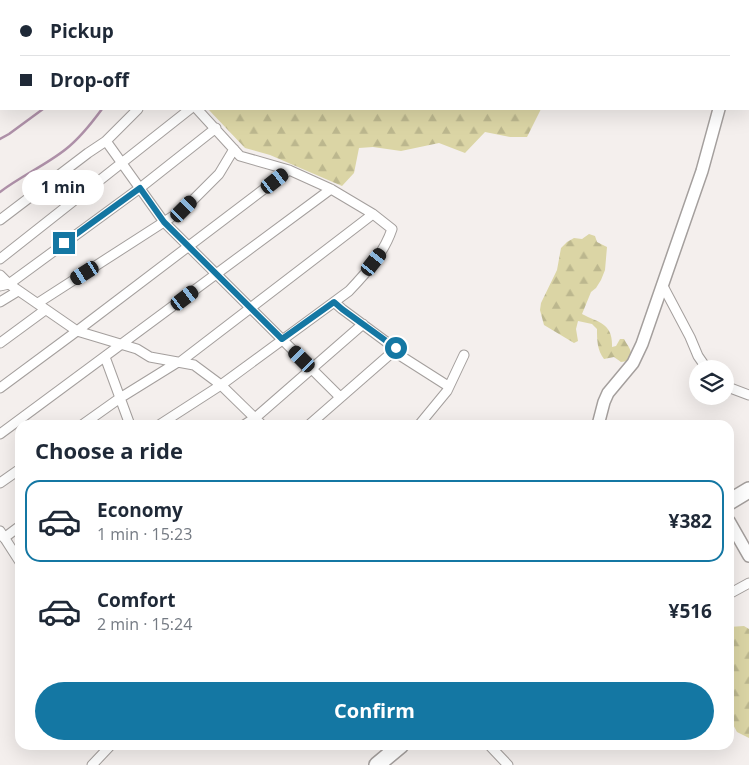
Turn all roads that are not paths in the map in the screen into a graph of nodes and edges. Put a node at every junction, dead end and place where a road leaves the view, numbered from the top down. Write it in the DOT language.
graph roads {
  1 [pos="137,110"];
  2 [pos="189,110"];
  3 [pos="198,110"];
  4 [pos="719,110"];
  5 [pos="216,128"];
  6 [pos="106,141"];
  7 [pos="234,149"];
  8 [pos="121,163"];
  9 [pos="289,170"];
  10 [pos="140,188"];
  11 [pos="331,189"];
  12 [pos="374,214"];
  13 [pos="0,220"];
  14 [pos="164,222"];
  15 [pos="189,247"];
  16 [pos="0,258"];
  17 [pos="216,274"];
  18 [pos="0,275"];
  19 [pos="5,285"];
  20 [pos="663,286"];
  21 [pos="18,291"];
  22 [pos="0,302"];
  23 [pos="334,302"];
  24 [pos="38,303"];
  25 [pos="250,308"];
  26 [pos="45,310"];
  27 [pos="363,324"];
  28 [pos="77,331"];
  29 [pos="282,339"];
  30 [pos="0,343"];
  31 [pos="122,344"];
  32 [pos="393,351"];
  33 [pos="464,355"];
  34 [pos="105,357"];
  35 [pos="701,360"];
  36 [pos="179,362"];
  37 [pos="311,368"];
  38 [pos="221,384"];
  39 [pos="448,386"];
  40 [pos="0,388"];
  41 [pos="734,389"];
  42 [pos="749,394"];
  43 [pos="340,397"];
  44 [pos="120,398"];
  45 [pos="255,418"];
  46 [pos="19,420"];
  47 [pos="89,420"];
  48 [pos="128,420"];
  49 [pos="167,420"];
  50 [pos="252,420"];
  51 [pos="315,420"];
  52 [pos="423,420"];
  53 [pos="599,420"];
  54 [pos="15,423"];
  55 [pos="0,434"];
  56 [pos="15,472"];
  57 [pos="0,483"];
  58 [pos="749,490"];
  59 [pos="734,499"];
  60 [pos="15,528"];
  61 [pos="734,530"];
  62 [pos="2,534"];
  63 [pos="5,549"];
  64 [pos="749,556"];
  65 [pos="15,558"];
  66 [pos="749,583"];
  67 [pos="734,591"];
  68 [pos="106,750"];
  69 [pos="395,750"];
  70 [pos="494,750"];
  71 [pos="92,765"];
  72 [pos="377,765"];
  73 [pos="508,765"];
  1 -- 6 [label="street"];
  2 -- 8 [label="street"];
  3 -- 5 [label="street"];
  4 -- 20 [label="street"];
  5 -- 7 [label="street"];
  5 -- 10 [label="street"];
  6 -- 8 [label="street"];
  6 -- 13 [label="street"];
  7 -- 9 [label="street"];
  7 -- 14 [label="street"];
  8 -- 10 [label="street"];
  8 -- 16 [label="street"];
  9 -- 11 [label="street"];
  9 -- 15 [label="street"];
  10 -- 14 [label="street"];
  10 -- 19 [label="street"];
  11 -- 12 [label="street"];
  11 -- 17 [label="street"];
  12 -- 23 [label="street"];
  12 -- 25 [label="street"];
  14 -- 15 [label="street"];
  14 -- 24 [label="street"];
  15 -- 17 [label="street"];
  15 -- 28 [label="street"];
  17 -- 25 [label="street"];
  17 -- 31 [label="street"];
  18 -- 19 [label="street"];
  19 -- 21 [label="street"];
  20 -- 35 [label="street"];
  20 -- 53 [label="street"];
  21 -- 22 [label="street"];
  21 -- 24 [label="street"];
  23 -- 27 [label="street"];
  23 -- 29 [label="street"];
  24 -- 26 [label="street"];
  25 -- 29 [label="street"];
  25 -- 36 [label="street"];
  26 -- 28 [label="street"];
  26 -- 30 [label="street"];
  27 -- 32 [label="street"];
  27 -- 37 [label="street"];
  28 -- 31 [label="street"];
  28 -- 40 [label="street"];
  29 -- 37 [label="street"];
  29 -- 38 [label="street"];
  31 -- 34 [label="street"];
  31 -- 36 [label="street"];
  32 -- 39 [label="street"];
  32 -- 43 [label="street"];
  33 -- 39 [label="street"];
  34 -- 44 [label="street"];
  34 -- 46 [label="street"];
  36 -- 38 [label="street"];
  36 -- 44 [label="street"];
  37 -- 43 [label="street"];
  37 -- 45 [label="street"];
  38 -- 45 [label="street"];
  38 -- 49 [label="street"];
  39 -- 52 [label="street"];
  41 -- 42 [label="street"];
  43 -- 51 [label="street"];
  44 -- 47 [label="street"];
  44 -- 48 [label="street"];
  45 -- 50 [label="street"];
  54 -- 55 [label="street"];
  56 -- 57 [label="street"];
  58 -- 59 [label="highway"];
  60 -- 62 [label="street"];
  61 -- 64 [label="street"];
  62 -- 63 [label="street"];
  63 -- 65 [label="street"];
  66 -- 67 [label="street"];
  68 -- 71 [label="street"];
  69 -- 72 [label="highway"];
  70 -- 73 [label="street"];
}
